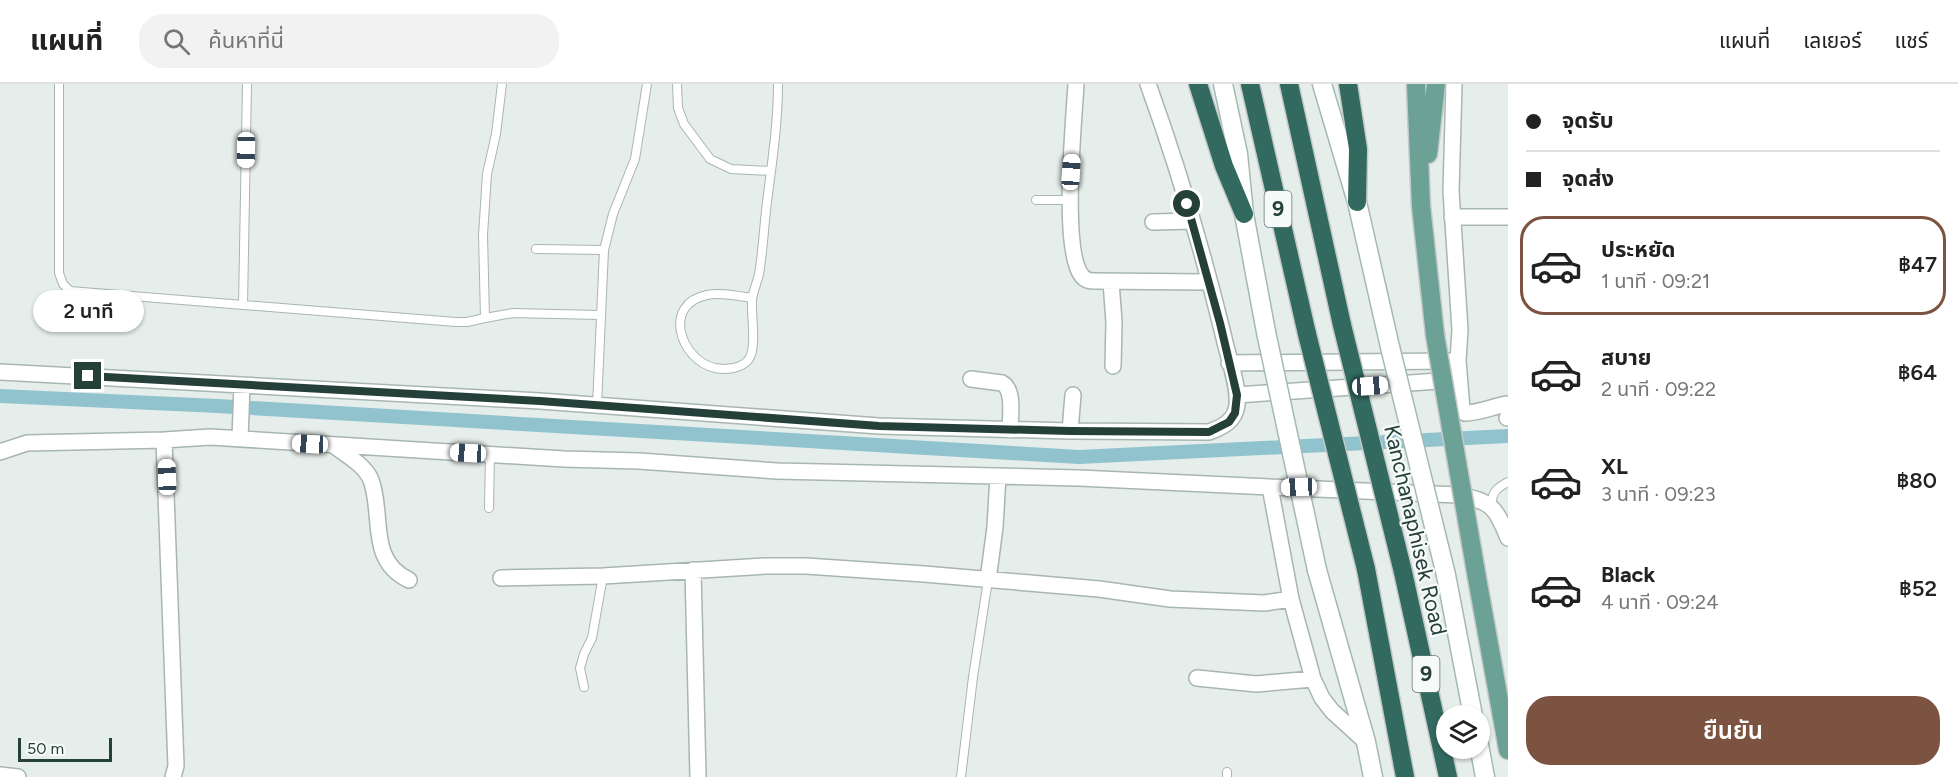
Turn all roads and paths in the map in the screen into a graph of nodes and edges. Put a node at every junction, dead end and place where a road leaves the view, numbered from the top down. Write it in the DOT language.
graph roads {
  1 [pos="59,84"];
  2 [pos="247,84"];
  3 [pos="502,84"];
  4 [pos="647,84"];
  5 [pos="677,84"];
  6 [pos="778,84"];
  7 [pos="1076,84"];
  8 [pos="1148,84"];
  9 [pos="1198,84"];
  10 [pos="1223,84"];
  11 [pos="1250,84"];
  12 [pos="1289,84"];
  13 [pos="1322,84"];
  14 [pos="1348,84"];
  15 [pos="1416,84"];
  16 [pos="1436,84"];
  17 [pos="1454,84"];
  18 [pos="771,171"];
  19 [pos="1036,200"];
  20 [pos="1070,200"];
  21 [pos="1357,202"];
  22 [pos="1421,206"];
  23 [pos="1244,214"];
  24 [pos="1452,217"];
  25 [pos="1508,217"];
  26 [pos="1192,221"];
  27 [pos="1153,222"];
  28 [pos="536,249"];
  29 [pos="604,250"];
  30 [pos="1111,282"];
  31 [pos="1208,282"];
  32 [pos="752,298"];
  33 [pos="243,305"];
  34 [pos="599,315"];
  35 [pos="484,318"];
  36 [pos="1458,361"];
  37 [pos="1229,363"];
  38 [pos="1113,366"];
  39 [pos="0,372"];
  40 [pos="1459,379"];
  41 [pos="971,380"];
  42 [pos="242,389"];
  43 [pos="1073,395"];
  44 [pos="1237,395"];
  45 [pos="597,406"];
  46 [pos="1508,413"];
  47 [pos="1010,430"];
  48 [pos="1070,431"];
  49 [pos="241,433"];
  50 [pos="165,440"];
  51 [pos="333,445"];
  52 [pos="0,452"];
  53 [pos="490,454"];
  54 [pos="998,476"];
  55 [pos="1508,482"];
  56 [pos="1258,486"];
  57 [pos="1492,506"];
  58 [pos="489,508"];
  59 [pos="1508,538"];
  60 [pos="693,570"];
  61 [pos="603,576"];
  62 [pos="501,578"];
  63 [pos="410,580"];
  64 [pos="988,580"];
  65 [pos="1291,599"];
  66 [pos="1197,678"];
  67 [pos="1313,679"];
  68 [pos="584,687"];
  69 [pos="1471,705"];
  70 [pos="1366,741"];
  71 [pos="1508,750"];
  72 [pos="1482,759"];
  73 [pos="0,776"];
  74 [pos="18,777"];
  75 [pos="173,777"];
  76 [pos="698,777"];
  77 [pos="961,777"];
  78 [pos="1373,777"];
  79 [pos="1405,777"];
  80 [pos="1448,777"];
  81 [pos="1485,777"];
  1 -- 33 [label="lane"];
  2 -- 33 [label="lane"];
  3 -- 35 [label="lane"];
  4 -- 29 [label="lane"];
  5 -- 18 [label="lane"];
  6 -- 18 [label="lane"];
  7 -- 20 [label="street"];
  8 -- 26 [label="street"];
  9 -- 23 [label="highway"];
  10 -- 23 [label="main road"];
  11 -- 79 [label="highway, 9, bridge"];
  12 -- 80 [label="highway, Kanchanaphisek Road / 9, bridge"];
  13 -- 21 [label="main road"];
  14 -- 21 [label="highway"];
  15 -- 22 [label="main road"];
  16 -- 22 [label="main road"];
  17 -- 24 [label="street"];
  18 -- 32 [label="lane"];
  19 -- 20 [label="lane"];
  20 -- 30 [label="street"];
  21 -- 69 [label="main road, bridge"];
  22 -- 71 [label="main road, bridge"];
  23 -- 70 [label="main road, bridge"];
  24 -- 25 [label="street"];
  24 -- 36 [label="street"];
  26 -- 27 [label="street"];
  26 -- 31 [label="street"];
  28 -- 29 [label="lane"];
  29 -- 34 [label="lane"];
  30 -- 31 [label="street"];
  30 -- 38 [label="street"];
  31 -- 37 [label="street"];
  32 -- 32 [label="lane"];
  33 -- 35 [label="lane"];
  34 -- 35 [label="lane"];
  34 -- 45 [label="lane"];
  36 -- 37 [label="street"];
  36 -- 40 [label="street"];
  37 -- 44 [label="street"];
  39 -- 42 [label="street"];
  40 -- 44 [label="street"];
  40 -- 46 [label="street"];
  41 -- 47 [label="street"];
  42 -- 45 [label="street"];
  42 -- 49 [label="street"];
  43 -- 48 [label="street"];
  44 -- 48 [label="street"];
  45 -- 47 [label="street"];
  47 -- 48 [label="street"];
  49 -- 50 [label="street"];
  49 -- 51 [label="street"];
  50 -- 52 [label="street"];
  50 -- 75 [label="street"];
  51 -- 53 [label="street"];
  51 -- 63 [label="street"];
  53 -- 54 [label="street"];
  53 -- 58 [label="lane"];
  54 -- 56 [label="street"];
  54 -- 64 [label="street"];
  55 -- 57 [label="lane"];
  56 -- 57 [label="street"];
  56 -- 65 [label="street"];
  57 -- 59 [label="street"];
  60 -- 61 [label="street"];
  60 -- 64 [label="street"];
  60 -- 76 [label="street"];
  61 -- 62 [label="street"];
  61 -- 68 [label="lane"];
  64 -- 65 [label="street"];
  64 -- 77 [label="lane"];
  65 -- 67 [label="street"];
  66 -- 67 [label="street"];
  67 -- 70 [label="street"];
  70 -- 78 [label="main road"];
  72 -- 81 [label="main road"];
  73 -- 74 [label="street"];
}
